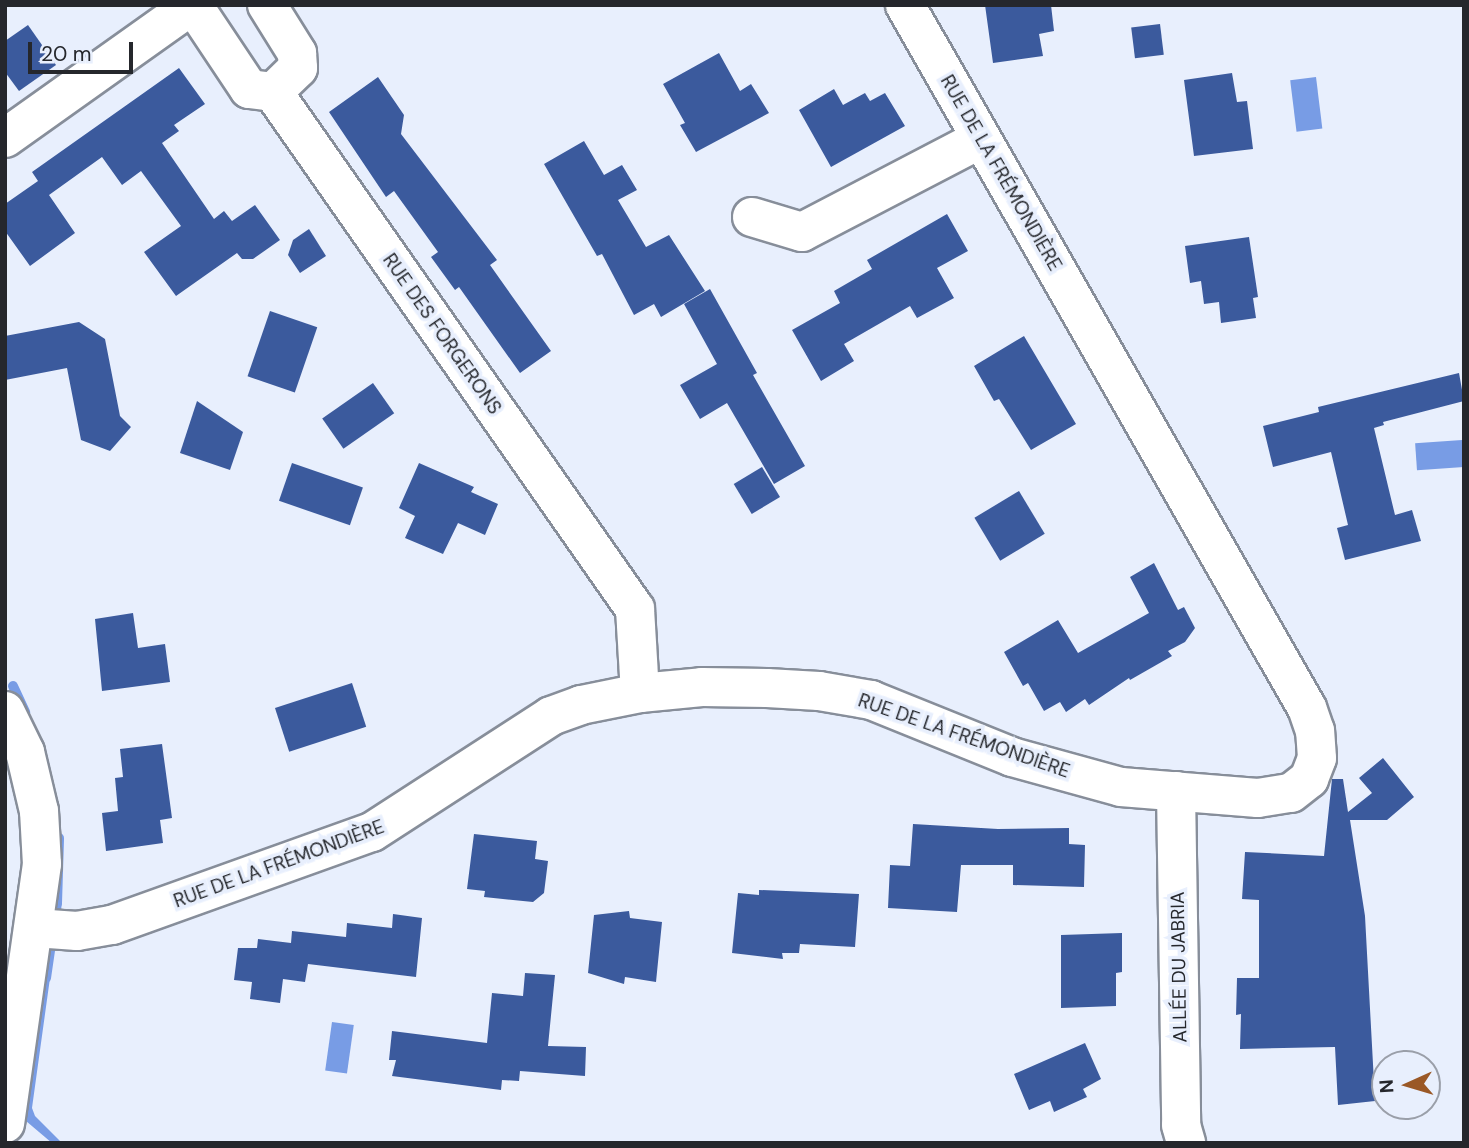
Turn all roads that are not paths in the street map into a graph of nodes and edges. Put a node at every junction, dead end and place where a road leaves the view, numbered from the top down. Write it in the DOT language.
graph roads {
  1 [pos="192,5"];
  2 [pos="267,5"];
  3 [pos="905,5"];
  4 [pos="274,92"];
  5 [pos="5,138"];
  6 [pos="981,139"];
  7 [pos="752,217"];
  8 [pos="640,693"];
  9 [pos="5,711"];
  10 [pos="1176,791"];
  11 [pos="52,930"];
  12 [pos="16,976"];
  13 [pos="5,1123"];
  14 [pos="1186,1143"];
  1 -- 4 [label="street"];
  1 -- 5 [label="street"];
  2 -- 4 [label="street"];
  3 -- 6 [label="street, RUE DE LA FRÉMONDIÈRE"];
  4 -- 8 [label="street, RUE DES FORGERONS"];
  6 -- 7 [label="street"];
  6 -- 10 [label="street, RUE DE LA FRÉMONDIÈRE"];
  8 -- 10 [label="street, RUE DE LA FRÉMONDIÈRE"];
  8 -- 11 [label="street, RUE DE LA FRÉMONDIÈRE"];
  9 -- 11 [label="street"];
  10 -- 14 [label="street, ALLÉE DU JABRIA"];
  11 -- 12 [label="street"];
  12 -- 13 [label="street"];
}
